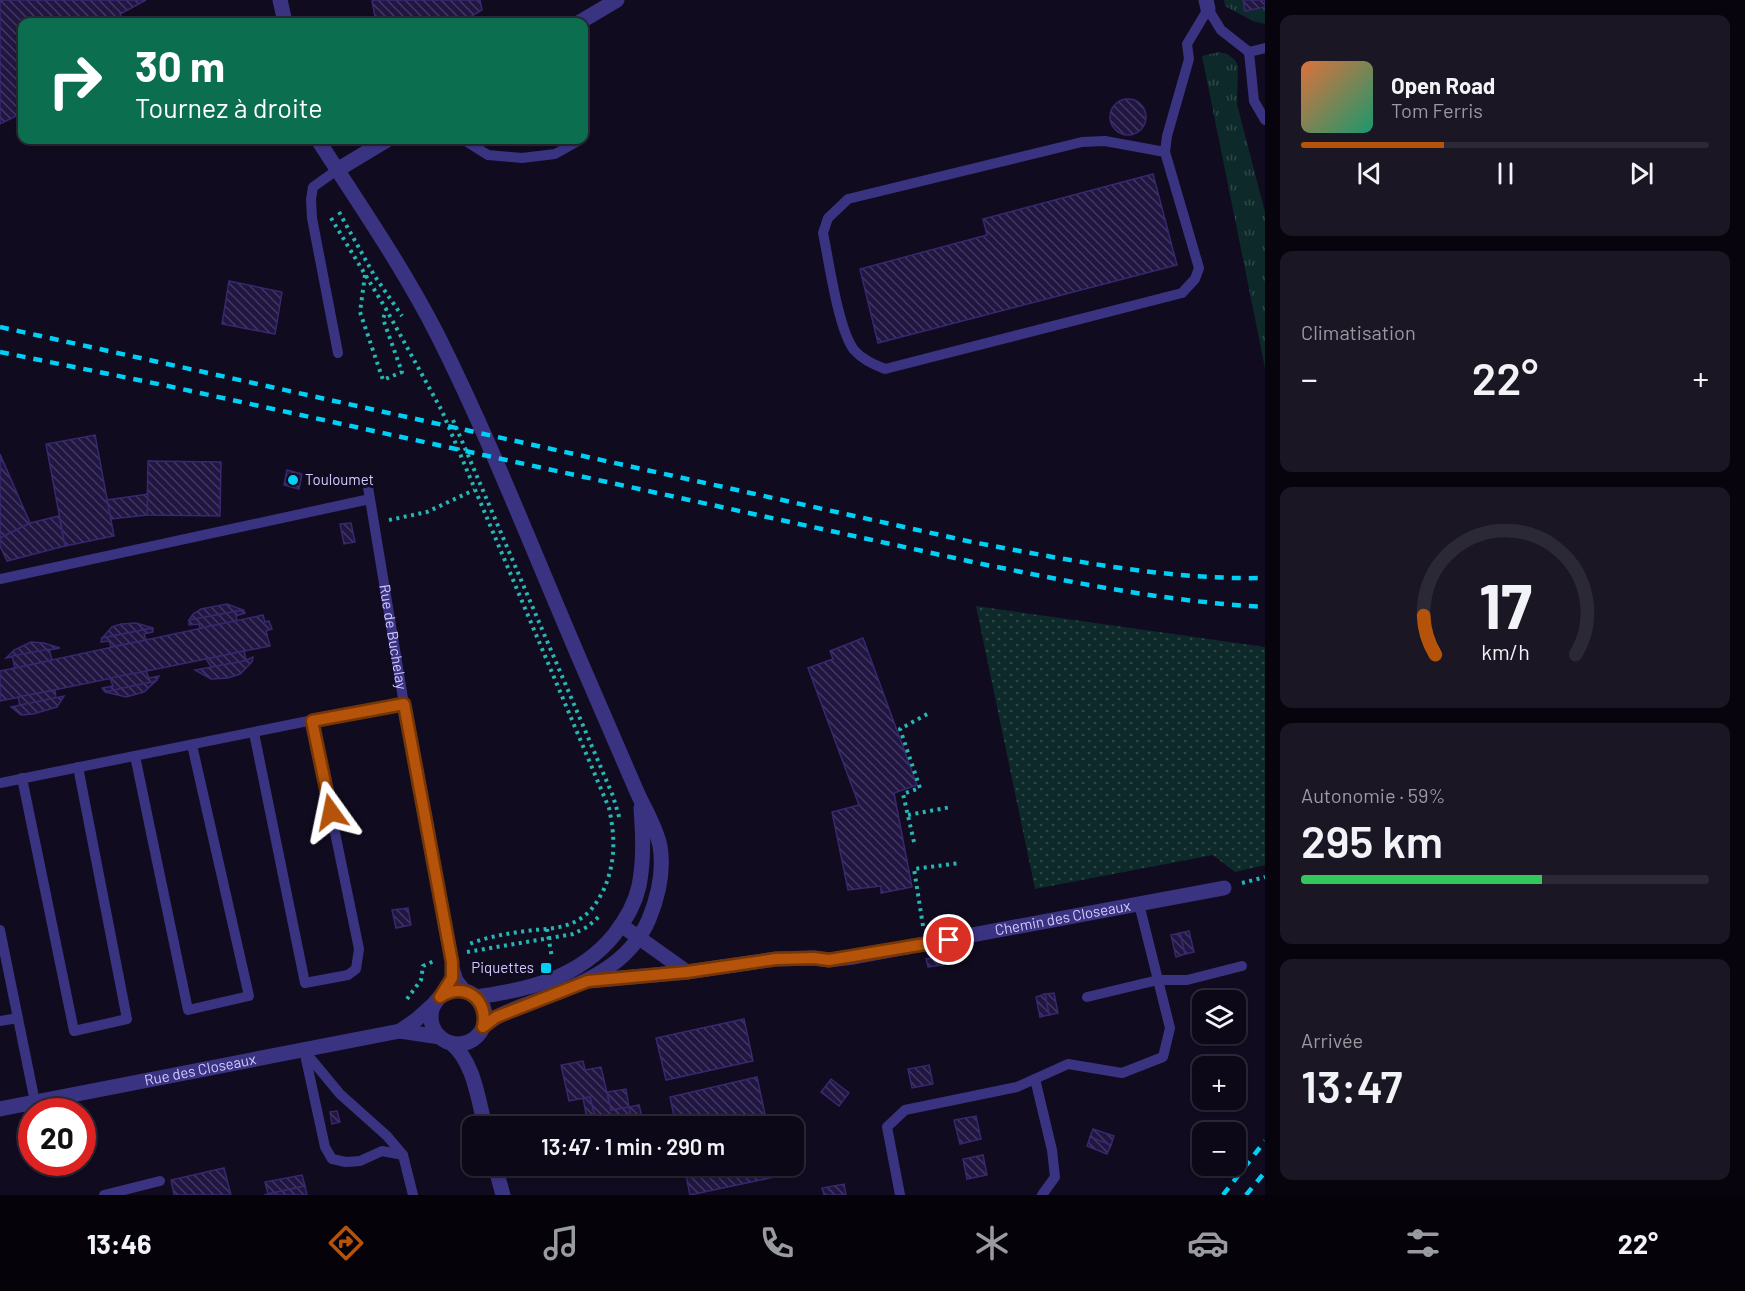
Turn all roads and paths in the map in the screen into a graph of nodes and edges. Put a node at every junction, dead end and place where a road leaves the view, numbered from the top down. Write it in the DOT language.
graph roads {
  1 [pos="280,0"];
  2 [pos="617,0"];
  3 [pos="1207,5"];
  4 [pos="284,18"];
  5 [pos="587,18"];
  6 [pos="1265,48"];
  7 [pos="1249,52"];
  8 [pos="1265,120"];
  9 [pos="321,144"];
  10 [pos="380,144"];
  11 [pos="470,144"];
  12 [pos="573,144"];
  13 [pos="1165,152"];
  14 [pos="337,170"];
  15 [pos="321,180"];
  16 [pos="331,217"];
  17 [pos="364,275"];
  18 [pos="386,309"];
  19 [pos="404,318"];
  20 [pos="338,353"];
  21 [pos="449,409"];
  22 [pos="474,490"];
  23 [pos="374,524"];
  24 [pos="0,579"];
  25 [pos="404,704"];
  26 [pos="931,712"];
  27 [pos="312,721"];
  28 [pos="254,732"];
  29 [pos="192,745"];
  30 [pos="135,756"];
  31 [pos="78,767"];
  32 [pos="22,778"];
  33 [pos="0,783"];
  34 [pos="640,800"];
  35 [pos="951,807"];
  36 [pos="908,815"];
  37 [pos="622,825"];
  38 [pos="914,842"];
  39 [pos="960,863"];
  40 [pos="1224,888"];
  41 [pos="1139,904"];
  42 [pos="606,908"];
  43 [pos="621,925"];
  44 [pos="547,929"];
  45 [pos="0,930"];
  46 [pos="639,936"];
  47 [pos="548,940"];
  48 [pos="926,944"];
  49 [pos="466,952"];
  50 [pos="451,958"];
  51 [pos="433,962"];
  52 [pos="1242,966"];
  53 [pos="687,972"];
  54 [pos="1158,980"];
  55 [pos="588,981"];
  56 [pos="473,996"];
  57 [pos="1087,997"];
  58 [pos="438,999"];
  59 [pos="405,1002"];
  60 [pos="18,1018"];
  61 [pos="0,1022"];
  62 [pos="481,1030"];
  63 [pos="400,1031"];
  64 [pos="445,1040"];
  65 [pos="304,1050"];
  66 [pos="1035,1079"];
  67 [pos="475,1085"];
  68 [pos="34,1098"];
  69 [pos="56,1098"];
  70 [pos="18,1105"];
  71 [pos="0,1109"];
  72 [pos="483,1116"];
  73 [pos="403,1155"];
  74 [pos="498,1176"];
  75 [pos="160,1181"];
  76 [pos="104,1195"];
  77 [pos="413,1195"];
  78 [pos="503,1195"];
  79 [pos="900,1195"];
  80 [pos="1042,1195"];
  1 -- 4 [label="street"];
  2 -- 5 [label="street"];
  3 -- 7 [label="lane"];
  3 -- 13 [label="lane"];
  6 -- 7 [label="lane"];
  7 -- 8 [label="lane"];
  9 -- 14 [label="street"];
  10 -- 14 [label="street"];
  11 -- 12 [label="lane"];
  13 -- 13 [label="lane"];
  14 -- 15 [label="lane"];
  14 -- 34 [label="street"];
  15 -- 19 [label="path"];
  15 -- 20 [label="lane"];
  16 -- 17 [label="path"];
  17 -- 18 [label="path"];
  17 -- 18 [label="path"];
  18 -- 22 [label="path"];
  21 -- 37 [label="path"];
  22 -- 23 [label="path"];
  22 -- 44 [label="path"];
  23 -- 24 [label="lane, Rue de Buchelay"];
  23 -- 25 [label="lane, Rue de Buchelay"];
  25 -- 27 [label="lane"];
  25 -- 50 [label="lane, Rue de Buchelay"];
  26 -- 36 [label="path"];
  27 -- 28 [label="lane"];
  27 -- 28 [label="lane"];
  28 -- 29 [label="lane"];
  29 -- 30 [label="lane"];
  29 -- 30 [label="lane"];
  30 -- 31 [label="lane"];
  31 -- 32 [label="lane"];
  31 -- 32 [label="lane"];
  32 -- 33 [label="lane"];
  34 -- 43 [label="street"];
  34 -- 46 [label="street"];
  35 -- 36 [label="path"];
  36 -- 38 [label="path"];
  39 -- 48 [label="path"];
  40 -- 41 [label="street, Chemin des Closeaux"];
  41 -- 48 [label="street, Chemin des Closeaux"];
  41 -- 54 [label="lane"];
  42 -- 47 [label="path"];
  43 -- 46 [label="street"];
  43 -- 56 [label="street"];
  44 -- 47 [label="path"];
  44 -- 50 [label="path"];
  45 -- 60 [label="lane"];
  46 -- 53 [label="street"];
  46 -- 55 [label="street"];
  47 -- 49 [label="path"];
  48 -- 53 [label="street, Chemin des Closeaux"];
  50 -- 56 [label="lane, Rue de Buchelay"];
  50 -- 58 [label="lane, Rue de Buchelay"];
  51 -- 59 [label="path"];
  52 -- 54 [label="lane"];
  53 -- 55 [label="street, Chemin des Closeaux"];
  54 -- 57 [label="lane"];
  54 -- 66 [label="lane"];
  55 -- 62 [label="street"];
  56 -- 58 [label="street"];
  56 -- 62 [label="street"];
  58 -- 63 [label="street, Rue des Closeaux"];
  58 -- 64 [label="street"];
  60 -- 61 [label="lane"];
  60 -- 68 [label="lane"];
  62 -- 64 [label="street"];
  62 -- 67 [label="street"];
  63 -- 64 [label="street, Rue des Closeaux"];
  63 -- 65 [label="street, Rue des Closeaux"];
  64 -- 67 [label="street"];
  65 -- 69 [label="street, Rue des Closeaux"];
  65 -- 73 [label="lane"];
  65 -- 73 [label="lane"];
  66 -- 79 [label="lane"];
  66 -- 80 [label="lane"];
  67 -- 72 [label="street"];
  70 -- 71 [label="street, Rue des Closeaux"];
  73 -- 77 [label="lane"];
  74 -- 78 [label="street"];
  75 -- 76 [label="lane"];
}
